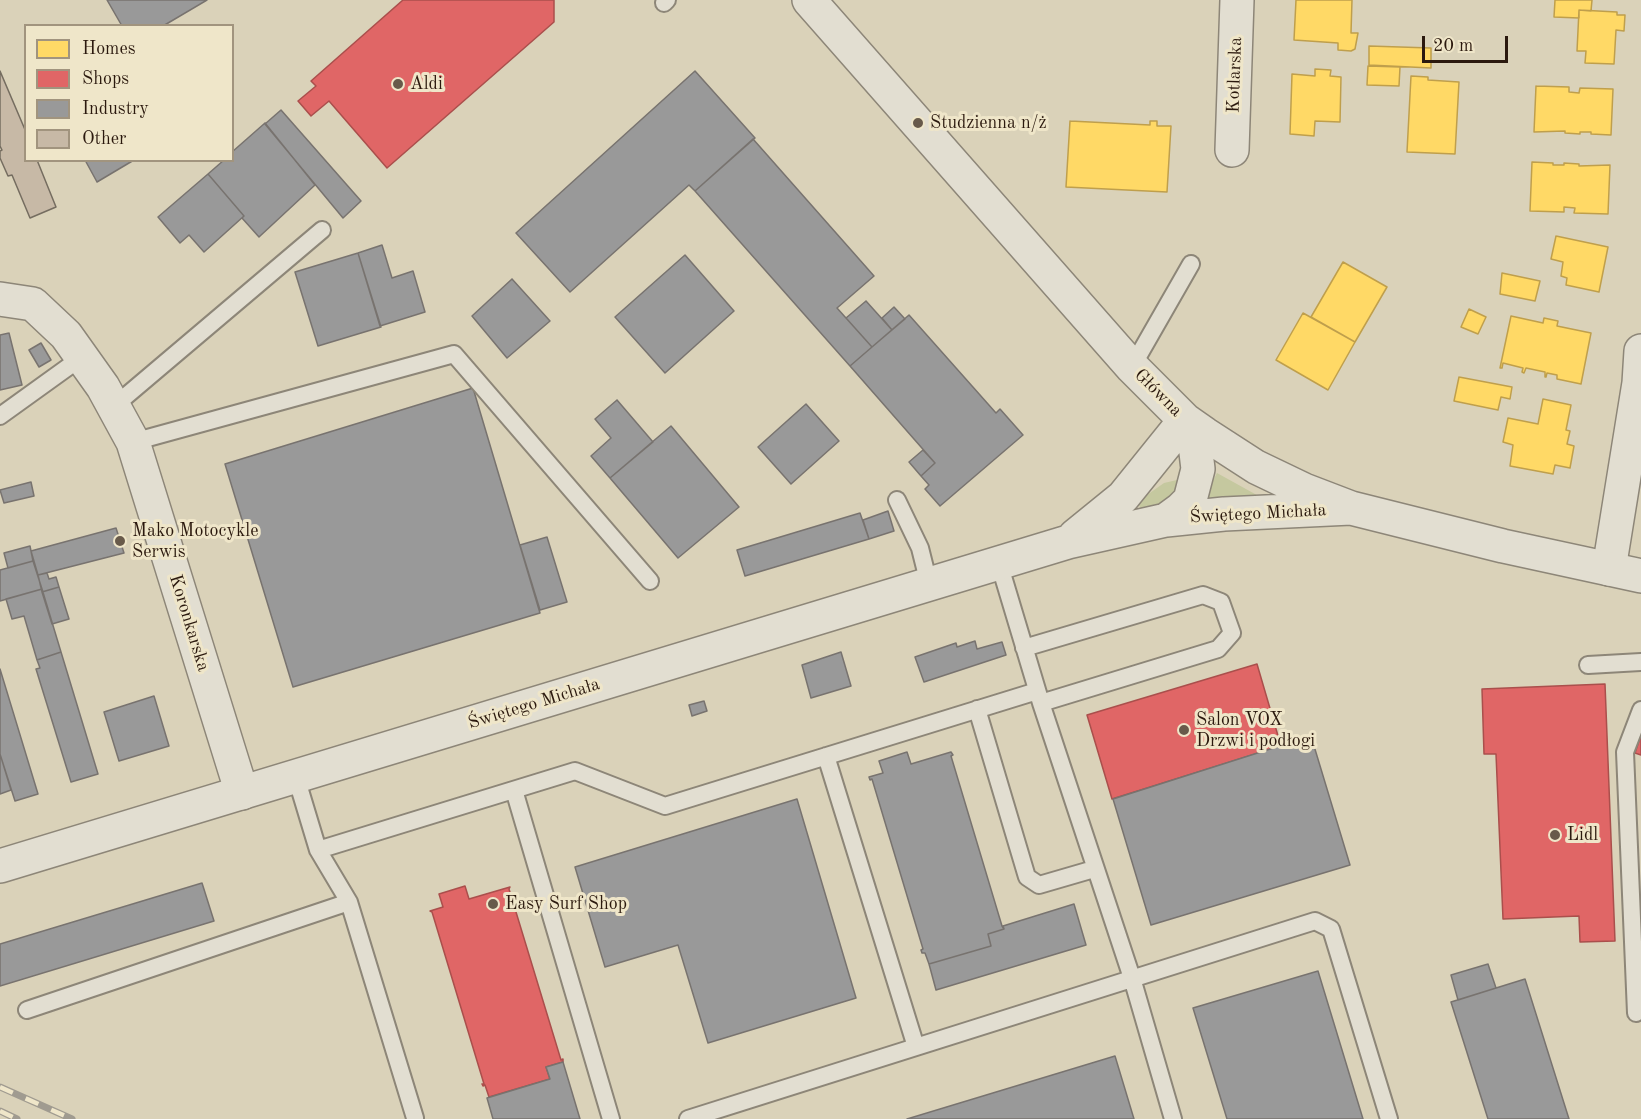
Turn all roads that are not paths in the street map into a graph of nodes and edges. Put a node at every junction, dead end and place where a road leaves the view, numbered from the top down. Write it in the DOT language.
graph roads {
  1 [pos="809,0"];
  2 [pos="1237,0"];
  3 [pos="1232,150"];
  4 [pos="322,230"];
  5 [pos="1191,264"];
  6 [pos="0,298"];
  7 [pos="1641,351"];
  8 [pos="82,357"];
  9 [pos="1132,367"];
  10 [pos="113,407"];
  11 [pos="0,416"];
  12 [pos="1185,420"];
  13 [pos="133,442"];
  14 [pos="897,500"];
  15 [pos="1351,508"];
  16 [pos="1166,520"];
  17 [pos="1068,542"];
  18 [pos="999,563"];
  19 [pos="1609,569"];
  20 [pos="1641,576"];
  21 [pos="650,581"];
  22 [pos="929,584"];
  23 [pos="1024,648"];
  24 [pos="1641,662"];
  25 [pos="1588,665"];
  26 [pos="1039,697"];
  27 [pos="977,709"];
  28 [pos="1641,710"];
  29 [pos="826,756"];
  30 [pos="296,777"];
  31 [pos="514,790"];
  32 [pos="242,793"];
  33 [pos="318,850"];
  34 [pos="0,866"];
  35 [pos="1094,869"];
  36 [pos="349,902"];
  37 [pos="1132,978"];
  38 [pos="27,1010"];
  39 [pos="1636,1013"];
  40 [pos="916,1047"];
  41 [pos="415,1118"];
  42 [pos="611,1119"];
  43 [pos="688,1119"];
  44 [pos="1173,1119"];
  45 [pos="1389,1119"];
  1 -- 9 [label="street, Główna"];
  2 -- 3 [label="street, Kotlarska"];
  4 -- 10 [label="lane"];
  5 -- 9 [label="lane"];
  6 -- 8 [label="street, Koronkarska"];
  7 -- 19 [label="street"];
  8 -- 10 [label="street, Koronkarska"];
  8 -- 11 [label="lane"];
  9 -- 12 [label="street, Główna"];
  10 -- 13 [label="street, Koronkarska"];
  12 -- 15 [label="street, Główna"];
  12 -- 16 [label="street, Świętego Michała"];
  12 -- 17 [label="street, Świętego Michała"];
  13 -- 21 [label="lane"];
  13 -- 32 [label="street, Koronkarska"];
  14 -- 22 [label="lane"];
  15 -- 16 [label="street, Świętego Michała"];
  15 -- 19 [label="street, Główna"];
  16 -- 17 [label="street, Świętego Michała"];
  17 -- 18 [label="street, Świętego Michała"];
  18 -- 22 [label="street, Świętego Michała"];
  18 -- 23 [label="lane"];
  19 -- 20 [label="street, Główna"];
  22 -- 30 [label="street, Świętego Michała"];
  23 -- 26 [label="lane"];
  23 -- 26 [label="lane"];
  24 -- 25 [label="lane"];
  26 -- 27 [label="lane"];
  26 -- 35 [label="lane"];
  27 -- 29 [label="lane"];
  27 -- 35 [label="lane"];
  28 -- 39 [label="lane"];
  29 -- 31 [label="lane"];
  29 -- 40 [label="lane"];
  30 -- 32 [label="street, Świętego Michała"];
  30 -- 33 [label="lane"];
  31 -- 33 [label="lane"];
  31 -- 42 [label="lane"];
  32 -- 34 [label="street, Świętego Michała"];
  33 -- 36 [label="lane"];
  35 -- 37 [label="lane"];
  36 -- 38 [label="lane"];
  36 -- 41 [label="lane"];
  37 -- 40 [label="lane"];
  37 -- 44 [label="lane"];
  37 -- 45 [label="lane"];
  40 -- 43 [label="lane"];
}
